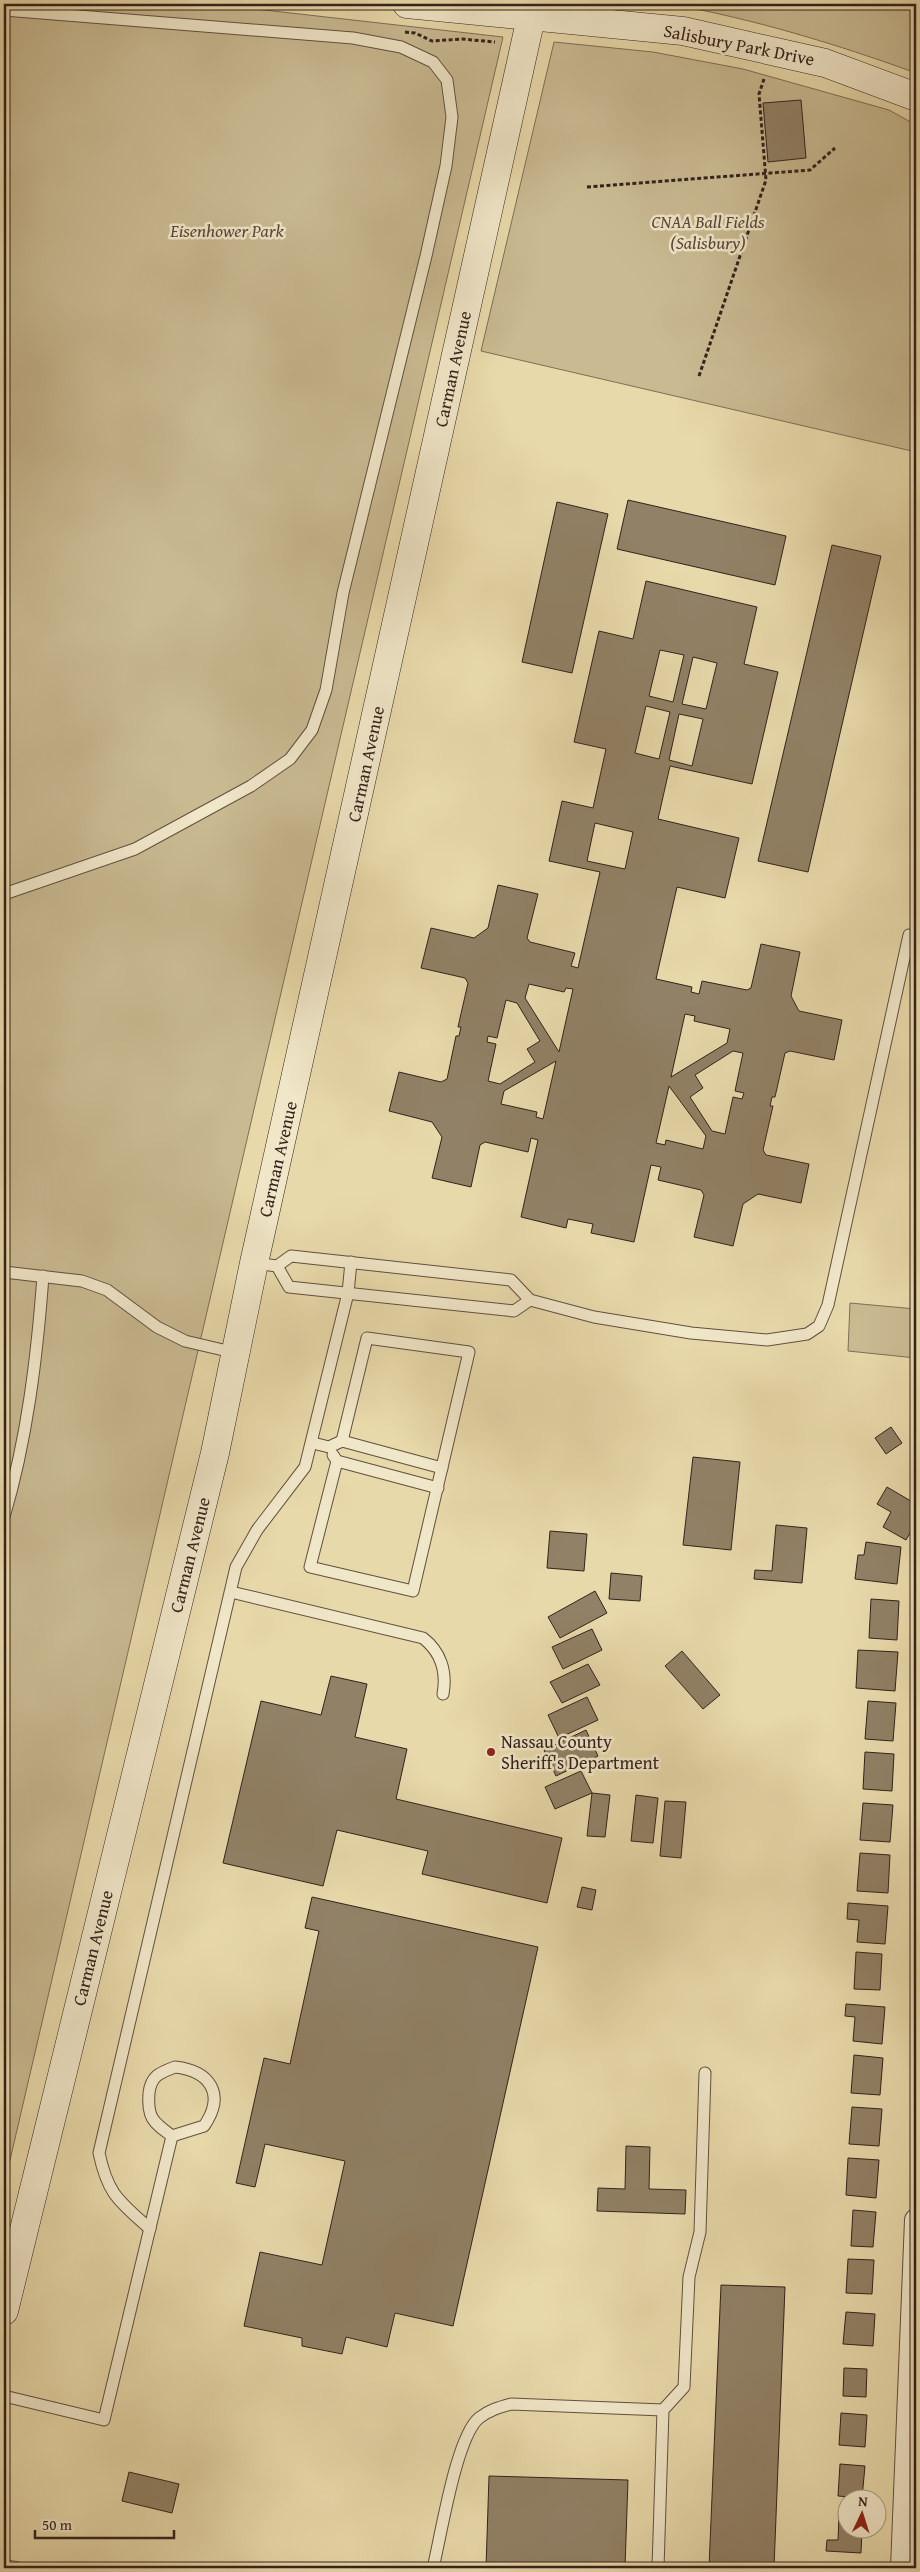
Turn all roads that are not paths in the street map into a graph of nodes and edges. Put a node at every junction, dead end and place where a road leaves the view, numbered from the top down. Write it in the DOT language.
graph roads {
  1 [pos="407,4"];
  2 [pos="4,10"];
  3 [pos="533,10"];
  4 [pos="916,97"];
  5 [pos="4,894"];
  6 [pos="909,935"];
  7 [pos="351,1262"];
  8 [pos="265,1265"];
  9 [pos="4,1272"];
  10 [pos="43,1276"];
  11 [pos="348,1293"];
  12 [pos="530,1300"];
  13 [pos="236,1353"];
  14 [pos="342,1441"];
  15 [pos="313,1443"];
  16 [pos="329,1447"];
  17 [pos="337,1461"];
  18 [pos="442,1468"];
  19 [pos="438,1488"];
  20 [pos="4,1517"];
  21 [pos="231,1592"];
  22 [pos="443,1694"];
  23 [pos="705,2073"];
  24 [pos="172,2136"];
  25 [pos="916,2220"];
  26 [pos="150,2229"];
  27 [pos="4,2311"];
  28 [pos="914,2311"];
  29 [pos="4,2396"];
  30 [pos="663,2410"];
  31 [pos="4,2565"];
  32 [pos="17,2568"];
  33 [pos="433,2568"];
  34 [pos="658,2568"];
  35 [pos="902,2568"];
  1 -- 3 [label="main road, Salisbury Park Drive"];
  2 -- 5 [label="lane"];
  3 -- 4 [label="main road, Salisbury Park Drive"];
  3 -- 8 [label="main road, Carman Avenue"];
  6 -- 12 [label="lane"];
  7 -- 8 [label="lane"];
  7 -- 11 [label="lane"];
  7 -- 12 [label="lane"];
  8 -- 11 [label="lane"];
  8 -- 13 [label="main road, Carman Avenue"];
  9 -- 10 [label="lane"];
  10 -- 13 [label="lane"];
  10 -- 20 [label="lane"];
  11 -- 12 [label="lane"];
  11 -- 15 [label="lane"];
  13 -- 27 [label="main road, Carman Avenue"];
  14 -- 16 [label="lane"];
  14 -- 18 [label="lane"];
  14 -- 18 [label="lane"];
  15 -- 16 [label="lane"];
  15 -- 21 [label="lane"];
  16 -- 17 [label="lane"];
  17 -- 19 [label="lane"];
  17 -- 19 [label="lane"];
  18 -- 19 [label="lane"];
  21 -- 22 [label="lane"];
  21 -- 26 [label="lane"];
  23 -- 30 [label="lane"];
  24 -- 24 [label="lane"];
  24 -- 26 [label="lane"];
  25 -- 28 [label="street"];
  26 -- 29 [label="lane"];
  28 -- 35 [label="street"];
  30 -- 33 [label="lane"];
  30 -- 34 [label="lane"];
  31 -- 32 [label="lane"];
}
